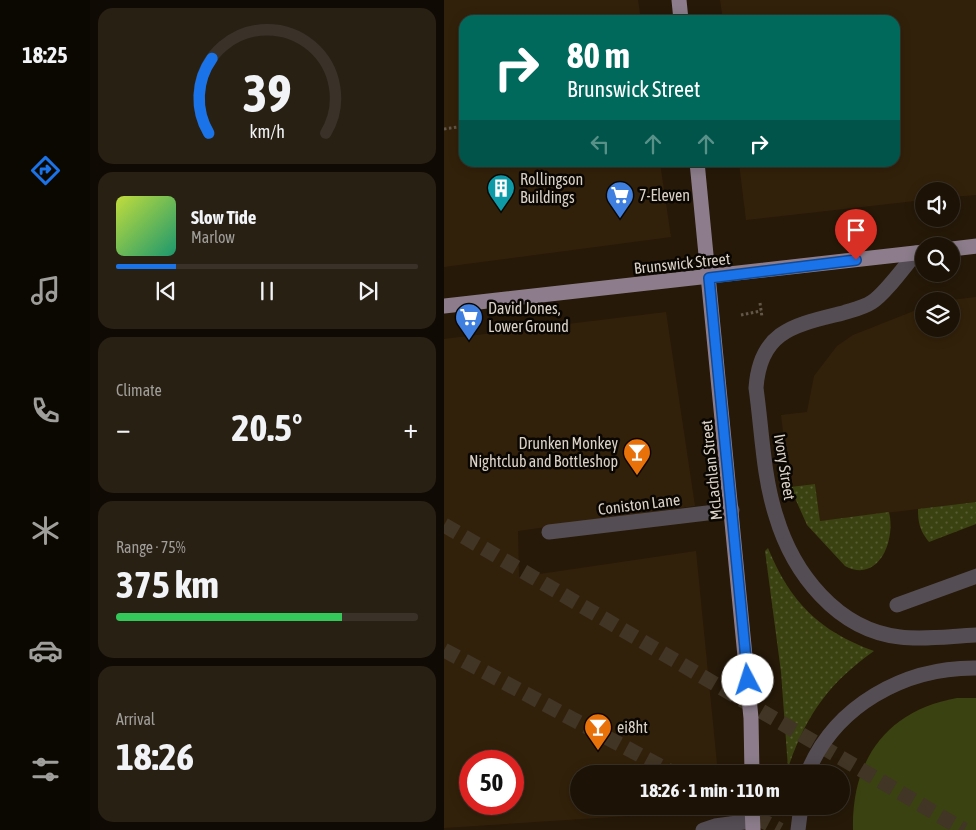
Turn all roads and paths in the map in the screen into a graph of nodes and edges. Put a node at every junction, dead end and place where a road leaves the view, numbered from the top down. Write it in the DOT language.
graph roads {
  1 [pos="679,0"];
  2 [pos="681,15"];
  3 [pos="459,127"];
  4 [pos="444,129"];
  5 [pos="698,167"];
  6 [pos="976,246"];
  7 [pos="960,248"];
  8 [pos="915,254"];
  9 [pos="915,258"];
  10 [pos="709,278"];
  11 [pos="444,306"];
  12 [pos="761,311"];
  13 [pos="741,315"];
  14 [pos="732,510"];
  15 [pos="549,532"];
  16 [pos="976,576"];
  17 [pos="897,606"];
  18 [pos="976,635"];
  19 [pos="976,668"];
  20 [pos="752,765"];
  21 [pos="811,765"];
  22 [pos="799,815"];
  23 [pos="752,819"];
  24 [pos="703,830"];
  25 [pos="798,830"];
  1 -- 2 [label="main road"];
  3 -- 4 [label="path"];
  5 -- 10 [label="main road, McLachlan Street"];
  6 -- 7 [label="main road"];
  8 -- 10 [label="main road, Brunswick Street"];
  9 -- 18 [label="street, Ivory Street"];
  10 -- 11 [label="main road, Brunswick Street"];
  10 -- 14 [label="main road, McLachlan Street"];
  12 -- 13 [label="path"];
  14 -- 15 [label="street, Coniston Lane"];
  14 -- 20 [label="main road, McLachlan Street"];
  16 -- 17 [label="street"];
  19 -- 21 [label="street"];
  22 -- 25 [label="street"];
  23 -- 24 [label="street"];
}
